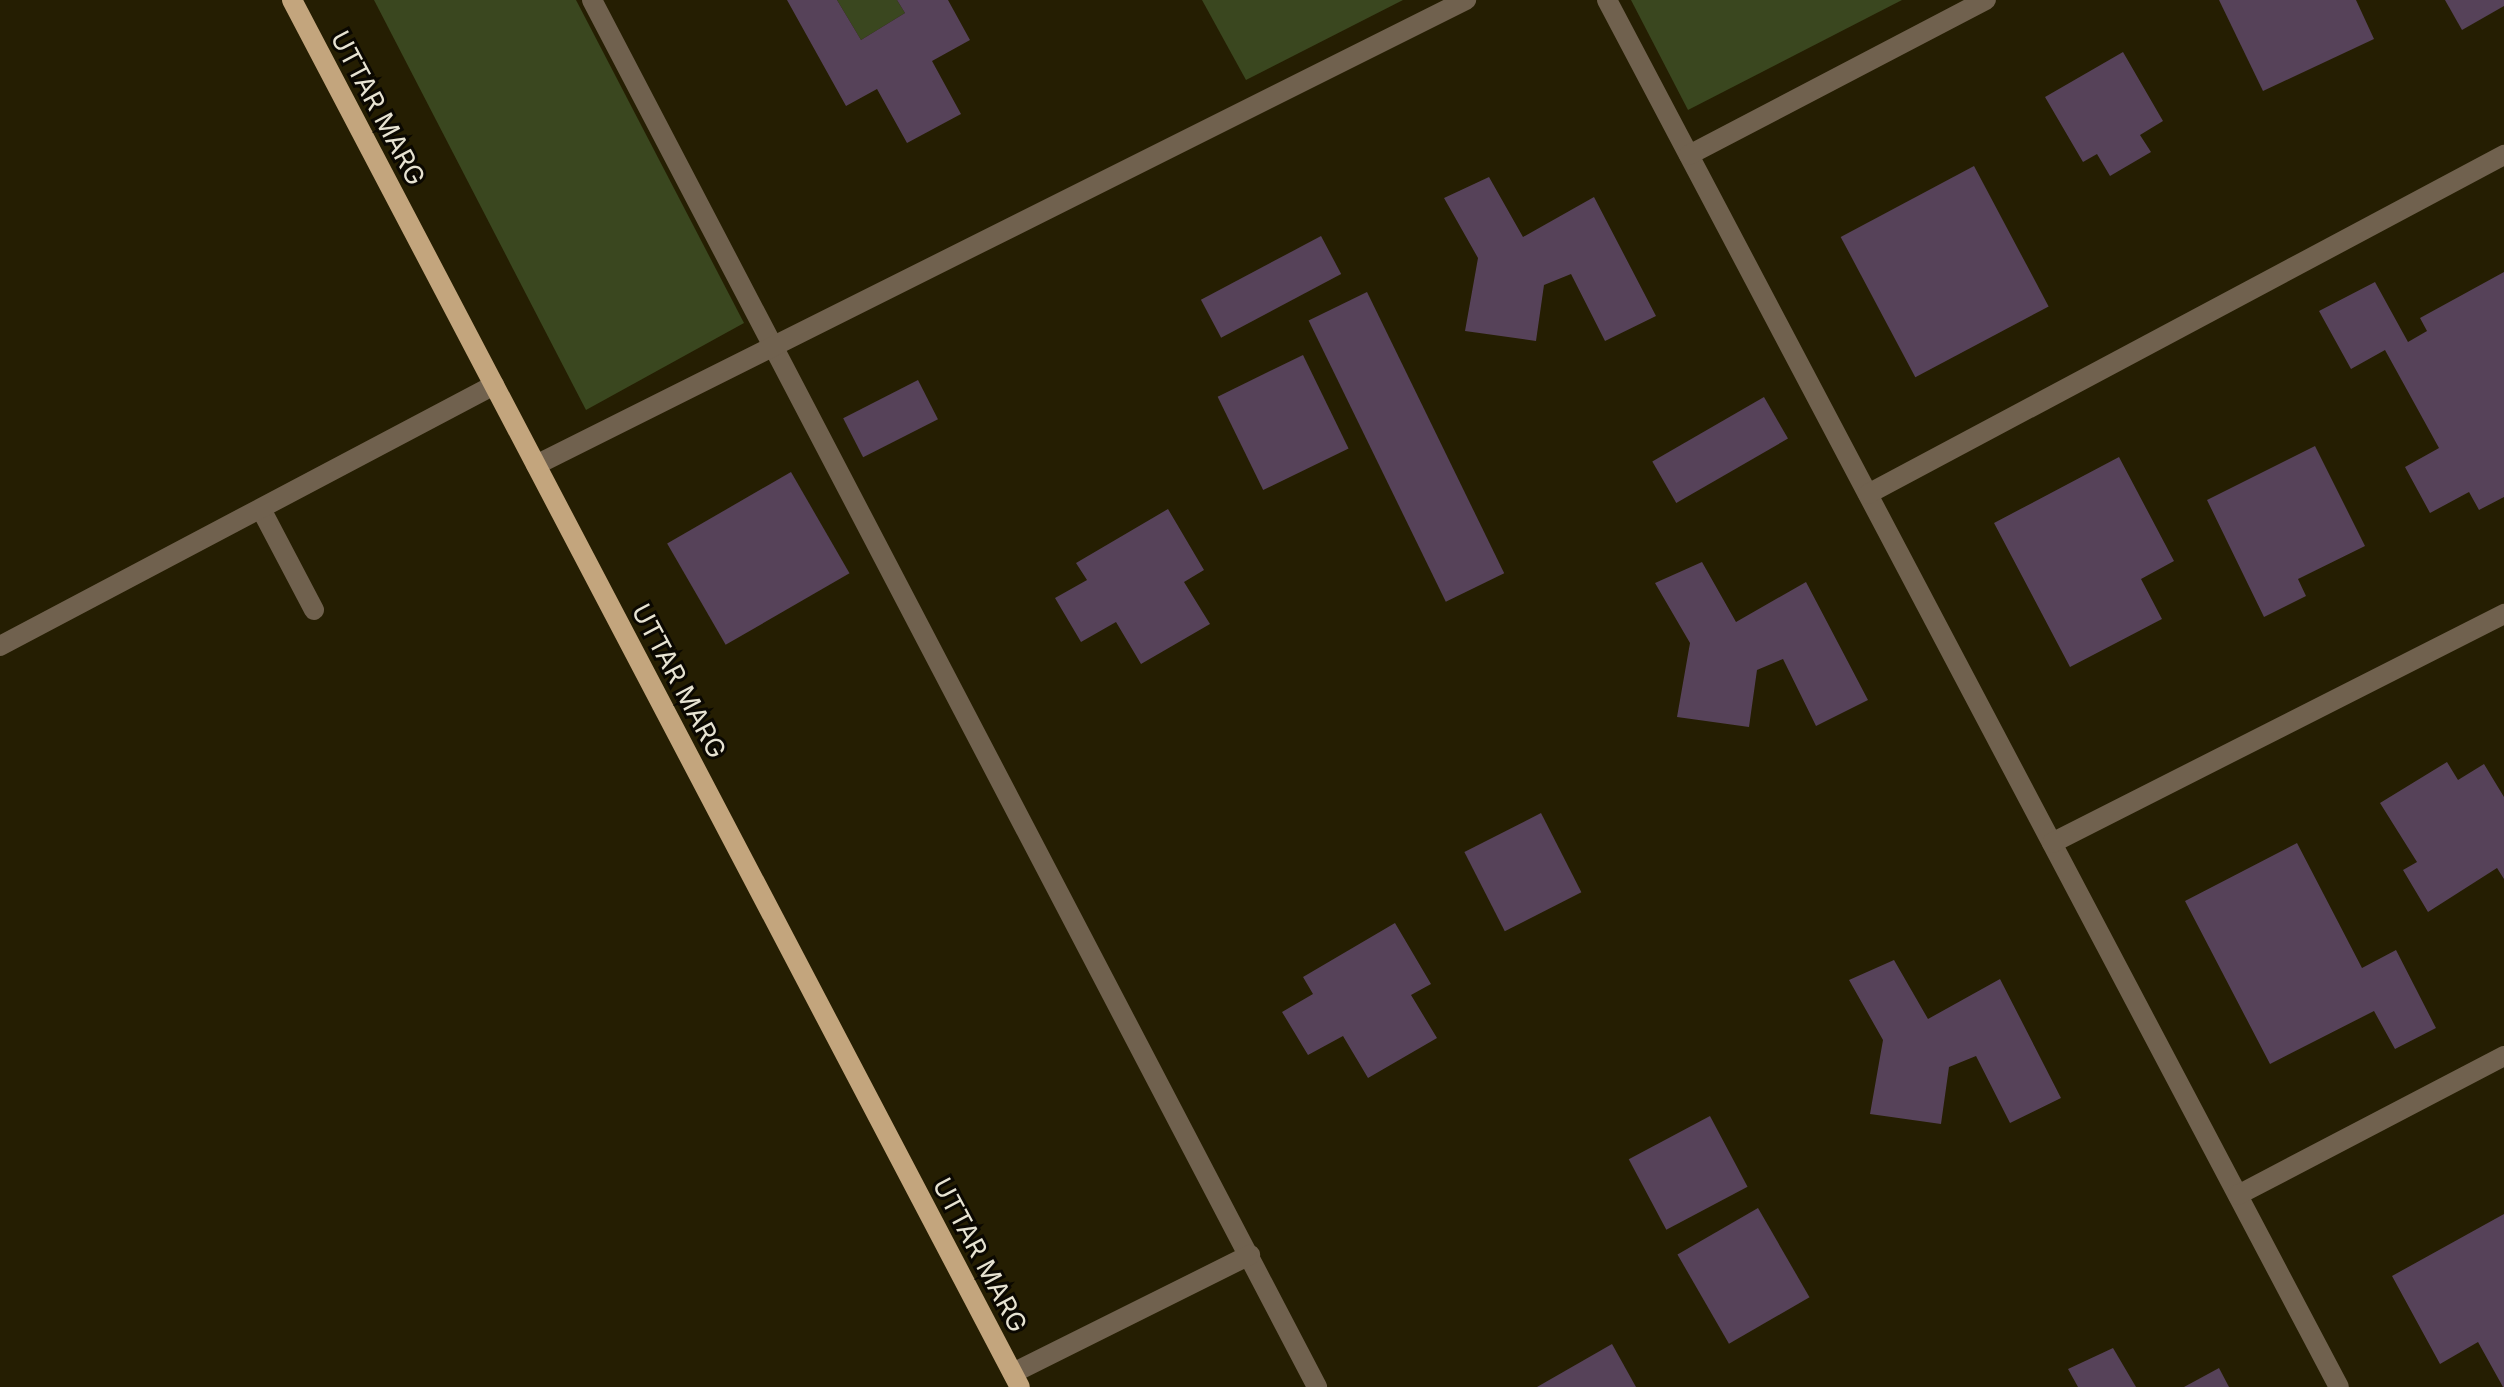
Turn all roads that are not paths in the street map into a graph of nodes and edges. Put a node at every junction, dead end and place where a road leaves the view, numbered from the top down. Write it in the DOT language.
graph roads {
  1 [pos="292,0"];
  2 [pos="592,0"];
  3 [pos="1466,0"];
  4 [pos="1607,0"];
  5 [pos="1986,0"];
  6 [pos="1689,155"];
  7 [pos="2504,155"];
  8 [pos="773,346"];
  9 [pos="494,385"];
  10 [pos="536,465"];
  11 [pos="1868,494"];
  12 [pos="261,509"];
  13 [pos="314,610"];
  14 [pos="2504,614"];
  15 [pos="0,646"];
  16 [pos="2052,843"];
  17 [pos="2504,1056"];
  18 [pos="2238,1195"];
  19 [pos="1250,1255"];
  20 [pos="1016,1380"];
  21 [pos="1317,1387"];
  22 [pos="2339,1387"];
  1 -- 9 [label="main road, UTTAR MARG"];
  2 -- 8 [label="street"];
  3 -- 8 [label="street"];
  4 -- 6 [label="street"];
  5 -- 6 [label="street"];
  6 -- 11 [label="street"];
  7 -- 11 [label="street"];
  8 -- 10 [label="street"];
  8 -- 19 [label="street"];
  9 -- 10 [label="main road, UTTAR MARG"];
  9 -- 12 [label="street"];
  10 -- 20 [label="main road, UTTAR MARG"];
  11 -- 16 [label="street"];
  12 -- 13 [label="street"];
  12 -- 15 [label="street"];
  14 -- 16 [label="street"];
  16 -- 18 [label="street"];
  17 -- 18 [label="street"];
  18 -- 22 [label="street"];
  19 -- 20 [label="street"];
  19 -- 21 [label="street"];
}
